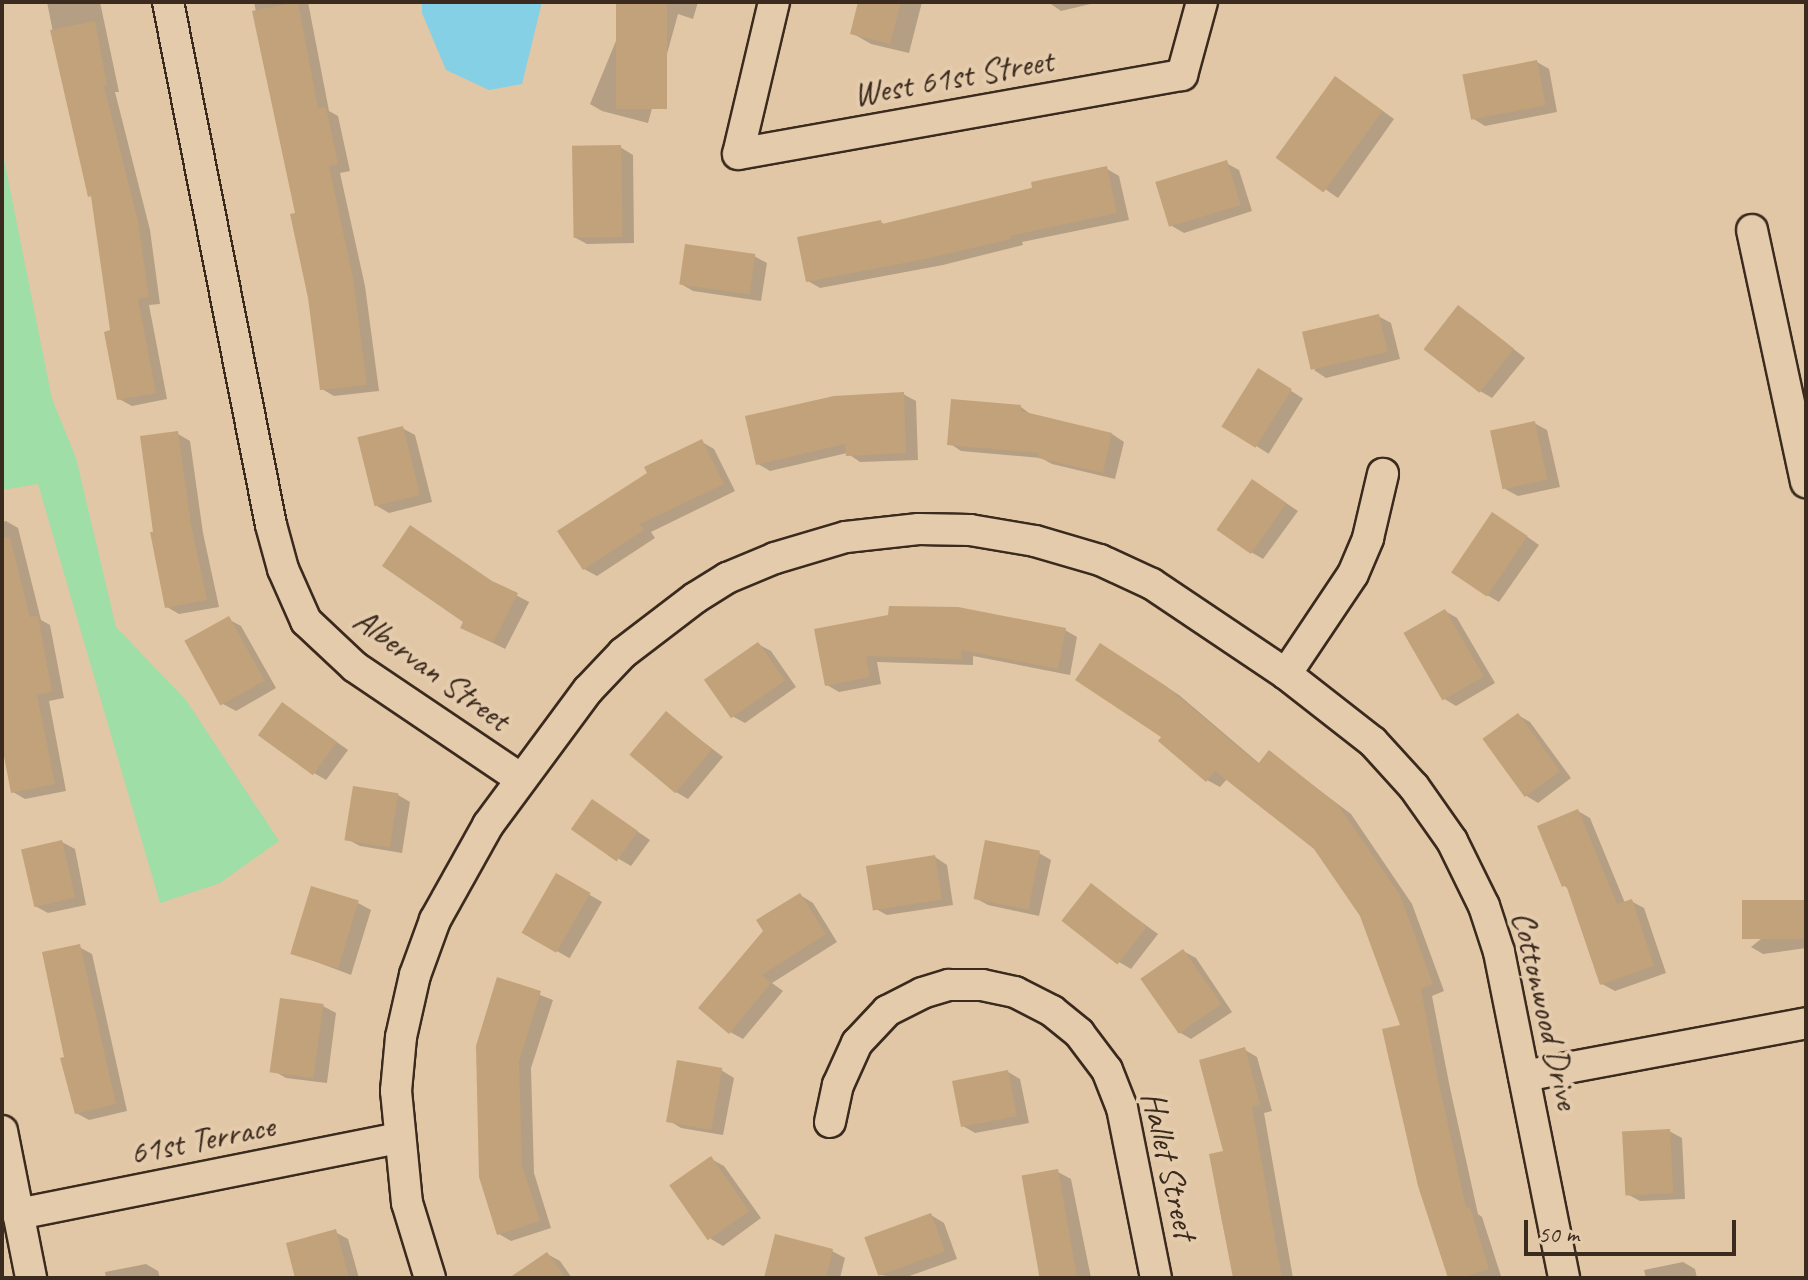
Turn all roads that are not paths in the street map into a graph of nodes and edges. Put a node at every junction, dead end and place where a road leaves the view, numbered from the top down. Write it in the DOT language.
graph roads {
  1 [pos="168,2"];
  2 [pos="774,2"];
  3 [pos="1202,2"];
  4 [pos="1752,230"];
  5 [pos="1383,474"];
  6 [pos="1806,482"];
  7 [pos="1286,674"];
  8 [pos="521,779"];
  9 [pos="1806,1023"];
  10 [pos="1524,1076"];
  11 [pos="830,1122"];
  12 [pos="2,1131"];
  13 [pos="400,1138"];
  14 [pos="18,1214"];
  15 [pos="31,1278"];
  16 [pos="430,1278"];
  17 [pos="1156,1278"];
  18 [pos="1564,1278"];
  1 -- 8 [label="street, Albervan Street"];
  2 -- 3 [label="street, West 61st Street"];
  4 -- 6 [label="street"];
  5 -- 7 [label="street"];
  7 -- 8 [label="street, Cottonwood Drive"];
  7 -- 10 [label="street, Cottonwood Drive"];
  8 -- 13 [label="street, Albervan Street"];
  9 -- 10 [label="street"];
  10 -- 18 [label="street, Cottonwood Drive"];
  11 -- 17 [label="street, Hallet Street"];
  12 -- 14 [label="street"];
  13 -- 14 [label="street, 61st Terrace"];
  13 -- 16 [label="street, Albervan Street"];
  14 -- 15 [label="street"];
}
